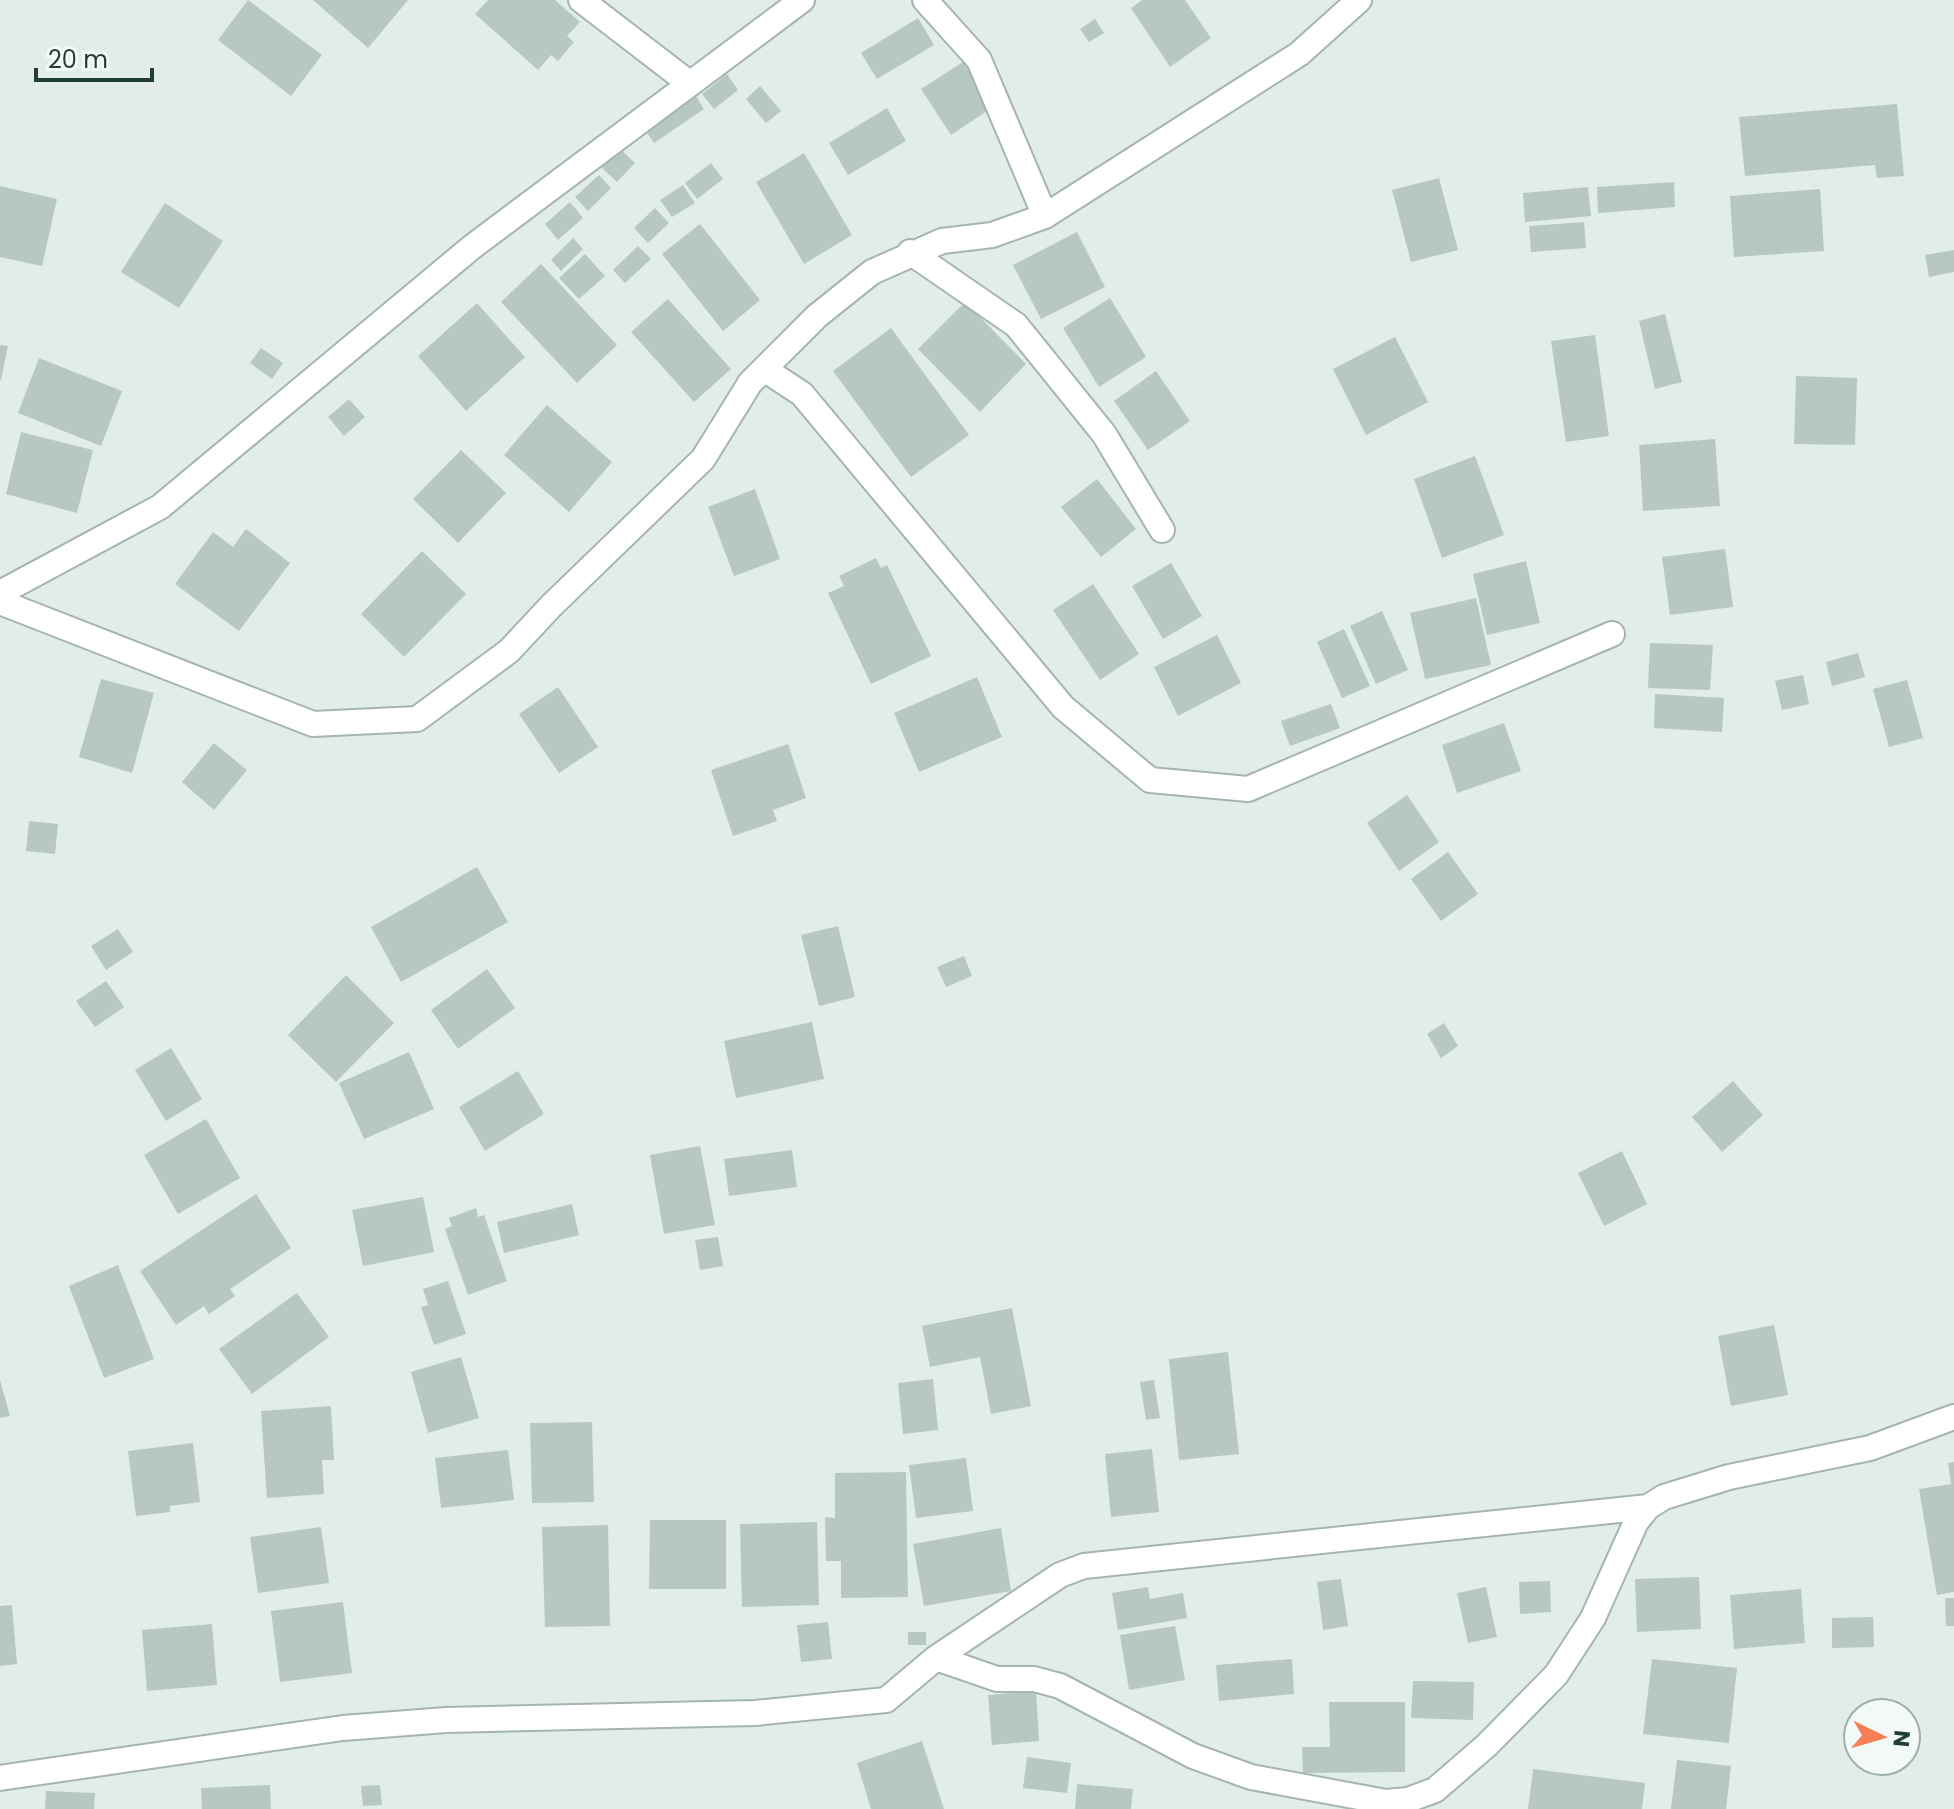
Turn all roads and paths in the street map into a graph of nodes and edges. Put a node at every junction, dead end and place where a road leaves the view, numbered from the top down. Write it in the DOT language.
graph roads {
  1 [pos="581,0"];
  2 [pos="802,0"];
  3 [pos="925,0"];
  4 [pos="1359,0"];
  5 [pos="689,83"];
  6 [pos="1045,216"];
  7 [pos="910,252"];
  8 [pos="764,369"];
  9 [pos="1162,530"];
  10 [pos="0,593"];
  11 [pos="0,602"];
  12 [pos="1612,634"];
  13 [pos="1954,1417"];
  14 [pos="1648,1507"];
  15 [pos="936,1658"];
  16 [pos="0,1778"];
  17 [pos="1412,1805"];
  1 -- 5 [label="street"];
  2 -- 5 [label="street"];
  3 -- 6 [label="street"];
  4 -- 6 [label="street"];
  5 -- 10 [label="street"];
  6 -- 7 [label="street"];
  7 -- 8 [label="street"];
  7 -- 9 [label="street"];
  8 -- 11 [label="street"];
  8 -- 12 [label="street"];
  13 -- 14 [label="street"];
  14 -- 15 [label="street"];
  14 -- 17 [label="street"];
  15 -- 16 [label="street"];
  15 -- 17 [label="street"];
}
